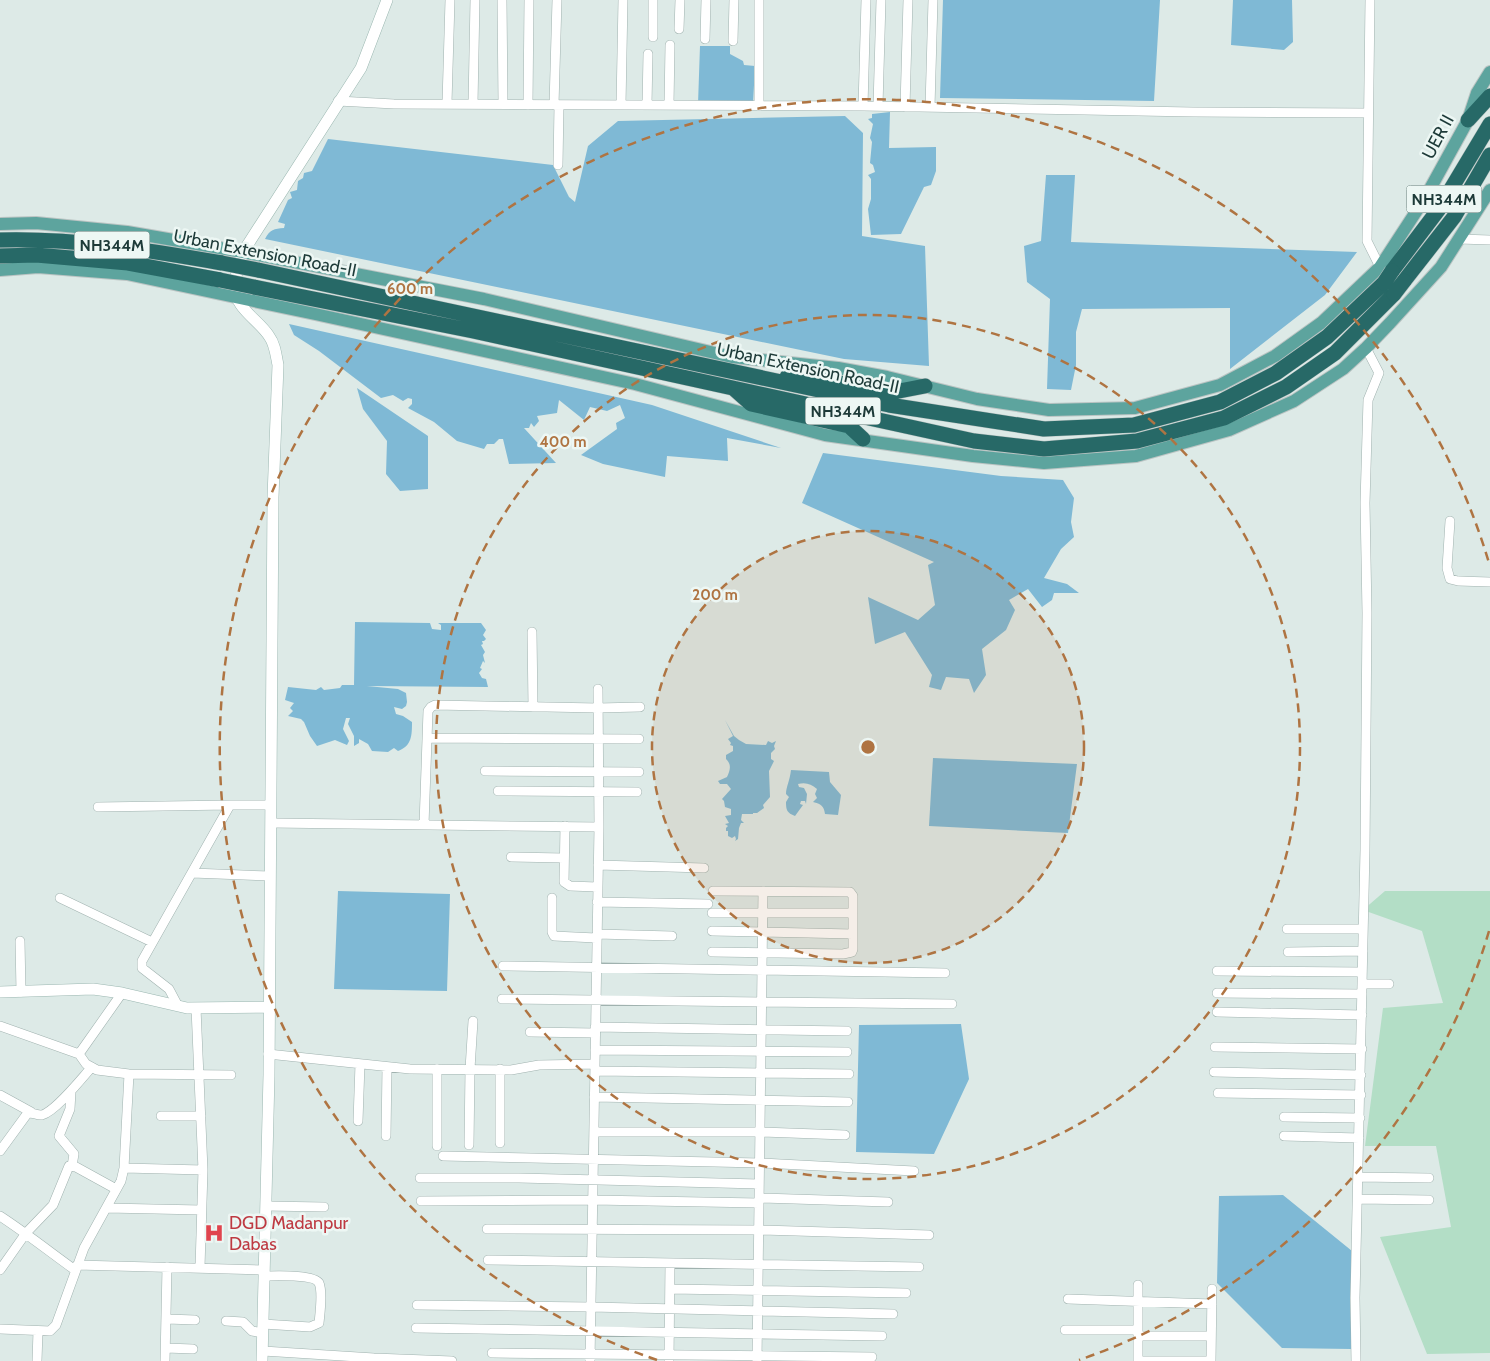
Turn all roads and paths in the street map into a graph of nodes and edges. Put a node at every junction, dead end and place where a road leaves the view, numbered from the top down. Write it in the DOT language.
graph roads {
  1 [pos="387,0"];
  2 [pos="450,0"];
  3 [pos="475,0"];
  4 [pos="502,0"];
  5 [pos="530,0"];
  6 [pos="557,0"];
  7 [pos="623,0"];
  8 [pos="653,0"];
  9 [pos="680,0"];
  10 [pos="706,0"];
  11 [pos="734,0"];
  12 [pos="759,0"];
  13 [pos="866,0"];
  14 [pos="881,0"];
  15 [pos="908,0"];
  16 [pos="933,0"];
  17 [pos="1370,0"];
  18 [pos="679,29"];
  19 [pos="652,37"];
  20 [pos="705,39"];
  21 [pos="733,41"];
  22 [pos="670,45"];
  23 [pos="648,54"];
  24 [pos="1490,72"];
  25 [pos="1490,96"];
  26 [pos="338,101"];
  27 [pos="447,103"];
  28 [pos="473,104"];
  29 [pos="502,104"];
  30 [pos="528,105"];
  31 [pos="557,105"];
  32 [pos="621,105"];
  33 [pos="648,105"];
  34 [pos="669,105"];
  35 [pos="759,106"];
  36 [pos="863,106"];
  37 [pos="878,106"];
  38 [pos="905,107"];
  39 [pos="930,107"];
  40 [pos="1368,113"];
  41 [pos="1468,120"];
  42 [pos="1490,124"];
  43 [pos="1490,155"];
  44 [pos="558,165"];
  45 [pos="1490,190"];
  46 [pos="0,224"];
  47 [pos="1459,239"];
  48 [pos="0,240"];
  49 [pos="1490,240"];
  50 [pos="243,252"];
  51 [pos="0,256"];
  52 [pos="0,270"];
  53 [pos="1391,280"];
  54 [pos="237,299"];
  55 [pos="1406,305"];
  56 [pos="1366,348"];
  57 [pos="771,381"];
  58 [pos="925,386"];
  59 [pos="732,387"];
  60 [pos="862,439"];
  61 [pos="1450,521"];
  62 [pos="1490,582"];
  63 [pos="532,632"];
  64 [pos="598,689"];
  65 [pos="533,706"];
  66 [pos="640,707"];
  67 [pos="598,708"];
  68 [pos="427,738"];
  69 [pos="598,739"];
  70 [pos="639,739"];
  71 [pos="485,770"];
  72 [pos="598,771"];
  73 [pos="640,772"];
  74 [pos="498,791"];
  75 [pos="598,792"];
  76 [pos="637,792"];
  77 [pos="271,805"];
  78 [pos="98,806"];
  79 [pos="230,806"];
  80 [pos="271,823"];
  81 [pos="424,825"];
  82 [pos="565,826"];
  83 [pos="598,827"];
  84 [pos="511,857"];
  85 [pos="564,858"];
  86 [pos="598,865"];
  87 [pos="704,868"];
  88 [pos="192,873"];
  89 [pos="270,876"];
  90 [pos="597,888"];
  91 [pos="713,890"];
  92 [pos="763,891"];
  93 [pos="60,898"];
  94 [pos="552,898"];
  95 [pos="597,902"];
  96 [pos="762,913"];
  97 [pos="853,913"];
  98 [pos="1287,929"];
  99 [pos="1363,929"];
  100 [pos="712,931"];
  101 [pos="762,932"];
  102 [pos="853,934"];
  103 [pos="596,936"];
  104 [pos="672,936"];
  105 [pos="20,941"];
  106 [pos="152,942"];
  107 [pos="1363,951"];
  108 [pos="712,952"];
  109 [pos="1288,952"];
  110 [pos="762,953"];
  111 [pos="503,966"];
  112 [pos="596,968"];
  113 [pos="762,970"];
  114 [pos="1217,971"];
  115 [pos="1362,972"];
  116 [pos="946,973"];
  117 [pos="1362,984"];
  118 [pos="1389,984"];
  119 [pos="0,992"];
  120 [pos="21,992"];
  121 [pos="122,993"];
  122 [pos="1217,993"];
  123 [pos="1362,994"];
  124 [pos="502,999"];
  125 [pos="596,1000"];
  126 [pos="762,1002"];
  127 [pos="952,1004"];
  128 [pos="178,1006"];
  129 [pos="269,1007"];
  130 [pos="196,1008"];
  131 [pos="1216,1012"];
  132 [pos="1362,1015"];
  133 [pos="474,1021"];
  134 [pos="0,1026"];
  135 [pos="762,1029"];
  136 [pos="595,1030"];
  137 [pos="847,1031"];
  138 [pos="530,1032"];
  139 [pos="1215,1047"];
  140 [pos="1362,1049"];
  141 [pos="595,1050"];
  142 [pos="761,1051"];
  143 [pos="847,1052"];
  144 [pos="79,1054"];
  145 [pos="268,1054"];
  146 [pos="360,1064"];
  147 [pos="387,1066"];
  148 [pos="595,1067"];
  149 [pos="91,1068"];
  150 [pos="437,1069"];
  151 [pos="470,1069"];
  152 [pos="500,1069"];
  153 [pos="1214,1072"];
  154 [pos="761,1073"];
  155 [pos="129,1074"];
  156 [pos="199,1074"];
  157 [pos="849,1074"];
  158 [pos="231,1075"];
  159 [pos="1361,1075"];
  160 [pos="71,1091"];
  161 [pos="1218,1093"];
  162 [pos="1361,1095"];
  163 [pos="0,1096"];
  164 [pos="594,1097"];
  165 [pos="760,1100"];
  166 [pos="848,1102"];
  167 [pos="31,1112"];
  168 [pos="161,1116"];
  169 [pos="201,1116"];
  170 [pos="1284,1117"];
  171 [pos="1360,1118"];
  172 [pos="358,1121"];
  173 [pos="594,1132"];
  174 [pos="760,1132"];
  175 [pos="845,1135"];
  176 [pos="386,1136"];
  177 [pos="1284,1136"];
  178 [pos="1359,1138"];
  179 [pos="500,1143"];
  180 [pos="469,1145"];
  181 [pos="438,1146"];
  182 [pos="0,1152"];
  183 [pos="444,1156"];
  184 [pos="593,1159"];
  185 [pos="760,1163"];
  186 [pos="72,1166"];
  187 [pos="124,1168"];
  188 [pos="203,1170"];
  189 [pos="914,1171"];
  190 [pos="1358,1177"];
  191 [pos="420,1178"];
  192 [pos="1429,1178"];
  193 [pos="593,1180"];
  194 [pos="759,1184"];
  195 [pos="116,1189"];
  196 [pos="593,1200"];
  197 [pos="1358,1200"];
  198 [pos="1429,1200"];
  199 [pos="421,1201"];
  200 [pos="759,1201"];
  201 [pos="888,1202"];
  202 [pos="266,1206"];
  203 [pos="324,1206"];
  204 [pos="107,1208"];
  205 [pos="201,1210"];
  206 [pos="0,1216"];
  207 [pos="487,1229"];
  208 [pos="592,1229"];
  209 [pos="759,1230"];
  210 [pos="26,1233"];
  211 [pos="929,1235"];
  212 [pos="488,1260"];
  213 [pos="592,1262"];
  214 [pos="670,1263"];
  215 [pos="758,1264"];
  216 [pos="919,1267"];
  217 [pos="76,1268"];
  218 [pos="167,1268"];
  219 [pos="200,1268"];
  220 [pos="0,1270"];
  221 [pos="264,1273"];
  222 [pos="1138,1285"];
  223 [pos="670,1289"];
  224 [pos="1212,1289"];
  225 [pos="758,1291"];
  226 [pos="906,1293"];
  227 [pos="1068,1299"];
  228 [pos="1138,1302"];
  229 [pos="1212,1304"];
  230 [pos="417,1305"];
  231 [pos="591,1307"];
  232 [pos="670,1308"];
  233 [pos="757,1312"];
  234 [pos="894,1314"];
  235 [pos="166,1320"];
  236 [pos="195,1320"];
  237 [pos="226,1321"];
  238 [pos="416,1328"];
  239 [pos="0,1329"];
  240 [pos="263,1329"];
  241 [pos="591,1330"];
  242 [pos="1065,1330"];
  243 [pos="38,1331"];
  244 [pos="670,1332"];
  245 [pos="1138,1333"];
  246 [pos="757,1334"];
  247 [pos="882,1336"];
  248 [pos="1211,1336"];
  249 [pos="166,1348"];
  250 [pos="193,1349"];
  251 [pos="492,1353"];
  252 [pos="262,1356"];
  253 [pos="590,1357"];
  254 [pos="669,1357"];
  255 [pos="872,1357"];
  256 [pos="757,1359"];
  257 [pos="374,1360"];
  258 [pos="413,1360"];
  259 [pos="37,1361"];
  260 [pos="165,1361"];
  261 [pos="452,1361"];
  262 [pos="1138,1361"];
  263 [pos="1211,1361"];
  264 [pos="1356,1361"];
  1 -- 26 [label="main road"];
  2 -- 27 [label="street"];
  3 -- 28 [label="street"];
  4 -- 29 [label="street"];
  5 -- 30 [label="street"];
  6 -- 31 [label="street"];
  7 -- 32 [label="street"];
  8 -- 19 [label="street"];
  9 -- 18 [label="street"];
  10 -- 20 [label="street"];
  11 -- 21 [label="street"];
  12 -- 35 [label="street"];
  13 -- 36 [label="street"];
  14 -- 37 [label="street"];
  15 -- 38 [label="street"];
  16 -- 39 [label="street"];
  17 -- 40 [label="street"];
  22 -- 34 [label="street"];
  23 -- 33 [label="street"];
  24 -- 41 [label="main road, UER II"];
  25 -- 41 [label="highway"];
  26 -- 27 [label="street"];
  26 -- 50 [label="main road"];
  27 -- 28 [label="street"];
  28 -- 29 [label="street"];
  29 -- 30 [label="street"];
  30 -- 31 [label="street"];
  31 -- 32 [label="street"];
  31 -- 44 [label="street"];
  32 -- 33 [label="street"];
  33 -- 34 [label="street"];
  34 -- 35 [label="street"];
  35 -- 36 [label="street"];
  36 -- 37 [label="street"];
  37 -- 38 [label="street"];
  38 -- 39 [label="street"];
  39 -- 40 [label="street"];
  40 -- 53 [label="street"];
  41 -- 53 [label="main road, UER II"];
  42 -- 53 [label="highway, Urban Extension Road-II / NH344M"];
  43 -- 53 [label="highway, Urban Extension Road-II / NH344M"];
  45 -- 47 [label="main road"];
  46 -- 50 [label="main road, UER II"];
  47 -- 49 [label="street"];
  47 -- 55 [label="main road"];
  48 -- 57 [label="highway, Urban Extension Road-II / NH344M, bridge"];
  50 -- 54 [label="main road"];
  50 -- 58 [label="main road, UER II"];
  51 -- 59 [label="highway, Urban Extension Road-II / NH344M, bridge"];
  52 -- 54 [label="main road"];
  53 -- 55 [label="street"];
  53 -- 57 [label="highway, Urban Extension Road-II / NH344M"];
  53 -- 58 [label="main road, UER II"];
  53 -- 59 [label="highway, Urban Extension Road-II / NH344M"];
  54 -- 60 [label="main road"];
  54 -- 77 [label="main road"];
  55 -- 56 [label="main road"];
  56 -- 60 [label="main road"];
  56 -- 99 [label="street"];
  57 -- 58 [label="highway"];
  59 -- 60 [label="highway"];
  61 -- 62 [label="street"];
  63 -- 65 [label="street"];
  64 -- 67 [label="street"];
  65 -- 67 [label="street"];
  65 -- 68 [label="street"];
  66 -- 67 [label="street"];
  67 -- 69 [label="street"];
  68 -- 69 [label="street"];
  68 -- 81 [label="street"];
  69 -- 70 [label="street"];
  69 -- 72 [label="street"];
  71 -- 72 [label="street"];
  72 -- 73 [label="street"];
  72 -- 75 [label="street"];
  74 -- 75 [label="street"];
  75 -- 76 [label="street"];
  75 -- 83 [label="street"];
  77 -- 79 [label="street"];
  77 -- 80 [label="main road"];
  78 -- 79 [label="street"];
  79 -- 88 [label="street"];
  80 -- 81 [label="street"];
  80 -- 89 [label="main road"];
  81 -- 82 [label="street"];
  82 -- 83 [label="street"];
  82 -- 85 [label="street"];
  83 -- 86 [label="street"];
  84 -- 85 [label="street"];
  85 -- 90 [label="street"];
  86 -- 87 [label="street"];
  86 -- 90 [label="street"];
  88 -- 89 [label="street"];
  88 -- 106 [label="street"];
  89 -- 129 [label="main road"];
  90 -- 95 [label="street"];
  91 -- 92 [label="street"];
  92 -- 96 [label="street"];
  92 -- 97 [label="street"];
  93 -- 106 [label="street"];
  94 -- 103 [label="street"];
  95 -- 96 [label="street"];
  95 -- 103 [label="street"];
  96 -- 97 [label="street"];
  96 -- 101 [label="street"];
  97 -- 102 [label="street"];
  98 -- 99 [label="street"];
  99 -- 107 [label="street"];
  100 -- 101 [label="street"];
  101 -- 102 [label="street"];
  101 -- 110 [label="street"];
  102 -- 110 [label="street"];
  103 -- 104 [label="street"];
  103 -- 112 [label="street"];
  105 -- 120 [label="street"];
  106 -- 128 [label="street"];
  107 -- 109 [label="street"];
  107 -- 115 [label="street"];
  108 -- 110 [label="street"];
  110 -- 113 [label="street"];
  111 -- 112 [label="street"];
  112 -- 113 [label="street"];
  112 -- 125 [label="street"];
  113 -- 116 [label="street"];
  113 -- 126 [label="street"];
  114 -- 115 [label="street"];
  115 -- 117 [label="street"];
  117 -- 118 [label="street"];
  117 -- 123 [label="street"];
  119 -- 120 [label="main road"];
  120 -- 121 [label="main road"];
  121 -- 128 [label="main road"];
  121 -- 144 [label="street"];
  122 -- 123 [label="street"];
  123 -- 132 [label="street"];
  124 -- 125 [label="street"];
  125 -- 126 [label="street"];
  125 -- 136 [label="street"];
  126 -- 127 [label="street"];
  126 -- 135 [label="street"];
  128 -- 130 [label="main road"];
  129 -- 130 [label="main road"];
  129 -- 145 [label="main road"];
  130 -- 156 [label="street"];
  131 -- 132 [label="street"];
  132 -- 140 [label="street"];
  133 -- 151 [label="street"];
  134 -- 144 [label="street"];
  135 -- 136 [label="street"];
  135 -- 137 [label="street"];
  135 -- 142 [label="street"];
  136 -- 138 [label="street"];
  136 -- 141 [label="street"];
  139 -- 140 [label="street"];
  140 -- 159 [label="street"];
  141 -- 142 [label="street"];
  141 -- 148 [label="street"];
  142 -- 143 [label="street"];
  142 -- 154 [label="street"];
  144 -- 149 [label="street"];
  145 -- 146 [label="street"];
  145 -- 202 [label="main road"];
  146 -- 147 [label="street"];
  146 -- 172 [label="street"];
  147 -- 150 [label="street"];
  147 -- 176 [label="street"];
  148 -- 152 [label="street"];
  148 -- 154 [label="street"];
  148 -- 164 [label="street"];
  149 -- 155 [label="street"];
  149 -- 160 [label="street"];
  150 -- 151 [label="street"];
  150 -- 181 [label="street"];
  151 -- 152 [label="street"];
  151 -- 180 [label="street"];
  152 -- 179 [label="street"];
  153 -- 159 [label="street"];
  154 -- 157 [label="street"];
  154 -- 165 [label="street"];
  155 -- 156 [label="street"];
  155 -- 187 [label="street"];
  156 -- 158 [label="street"];
  156 -- 169 [label="street"];
  159 -- 162 [label="street"];
  160 -- 167 [label="street"];
  160 -- 186 [label="street"];
  161 -- 162 [label="street"];
  162 -- 171 [label="street"];
  163 -- 167 [label="street"];
  164 -- 165 [label="street"];
  164 -- 173 [label="street"];
  165 -- 166 [label="street"];
  165 -- 174 [label="street"];
  167 -- 182 [label="street"];
  168 -- 169 [label="street"];
  169 -- 188 [label="street"];
  170 -- 171 [label="street"];
  171 -- 178 [label="street"];
  173 -- 174 [label="street"];
  173 -- 184 [label="street"];
  174 -- 175 [label="street"];
  174 -- 185 [label="street"];
  177 -- 178 [label="street"];
  178 -- 190 [label="street"];
  183 -- 184 [label="street"];
  184 -- 185 [label="street"];
  184 -- 193 [label="street"];
  185 -- 189 [label="street"];
  185 -- 194 [label="street"];
  186 -- 195 [label="street"];
  186 -- 210 [label="street"];
  187 -- 188 [label="street"];
  187 -- 195 [label="street"];
  188 -- 205 [label="street"];
  190 -- 192 [label="street"];
  190 -- 197 [label="street"];
  191 -- 193 [label="street"];
  193 -- 194 [label="street"];
  193 -- 196 [label="street"];
  194 -- 200 [label="street"];
  195 -- 204 [label="street"];
  196 -- 199 [label="street"];
  196 -- 200 [label="street"];
  196 -- 208 [label="street"];
  197 -- 198 [label="street"];
  197 -- 264 [label="street"];
  200 -- 201 [label="street"];
  200 -- 209 [label="street"];
  202 -- 203 [label="street"];
  202 -- 221 [label="main road"];
  204 -- 205 [label="street"];
  204 -- 217 [label="street"];
  205 -- 219 [label="street"];
  206 -- 210 [label="street"];
  207 -- 208 [label="street"];
  208 -- 209 [label="street"];
  208 -- 213 [label="street"];
  209 -- 211 [label="street"];
  209 -- 215 [label="street"];
  210 -- 217 [label="street"];
  210 -- 220 [label="street"];
  212 -- 213 [label="street"];
  213 -- 214 [label="street"];
  213 -- 231 [label="street"];
  214 -- 215 [label="street"];
  214 -- 223 [label="street"];
  215 -- 216 [label="street"];
  215 -- 225 [label="street"];
  217 -- 218 [label="street"];
  217 -- 243 [label="street"];
  218 -- 219 [label="street"];
  218 -- 235 [label="street"];
  219 -- 221 [label="street"];
  221 -- 240 [label="main road"];
  221 -- 240 [label="street"];
  222 -- 228 [label="street"];
  223 -- 225 [label="street"];
  223 -- 232 [label="street"];
  224 -- 229 [label="street"];
  225 -- 226 [label="street"];
  225 -- 233 [label="street"];
  227 -- 228 [label="street"];
  228 -- 229 [label="street"];
  228 -- 245 [label="street"];
  229 -- 248 [label="street"];
  230 -- 231 [label="street"];
  231 -- 232 [label="street"];
  231 -- 241 [label="street"];
  232 -- 233 [label="street"];
  232 -- 244 [label="street"];
  233 -- 234 [label="street"];
  233 -- 246 [label="street"];
  235 -- 236 [label="street"];
  235 -- 249 [label="street"];
  237 -- 240 [label="street"];
  238 -- 241 [label="street"];
  239 -- 243 [label="street"];
  240 -- 252 [label="main road"];
  241 -- 244 [label="street"];
  241 -- 253 [label="street"];
  242 -- 245 [label="street"];
  243 -- 259 [label="street"];
  244 -- 246 [label="street"];
  244 -- 254 [label="street"];
  245 -- 248 [label="street"];
  245 -- 262 [label="street"];
  246 -- 247 [label="street"];
  246 -- 256 [label="street"];
  248 -- 263 [label="street"];
  249 -- 250 [label="street"];
  249 -- 260 [label="street"];
  251 -- 253 [label="street"];
  252 -- 257 [label="street"];
  253 -- 254 [label="street"];
  254 -- 256 [label="street"];
  255 -- 256 [label="street"];
  257 -- 258 [label="street"];
  258 -- 261 [label="street"];
  262 -- 263 [label="street"];
}
